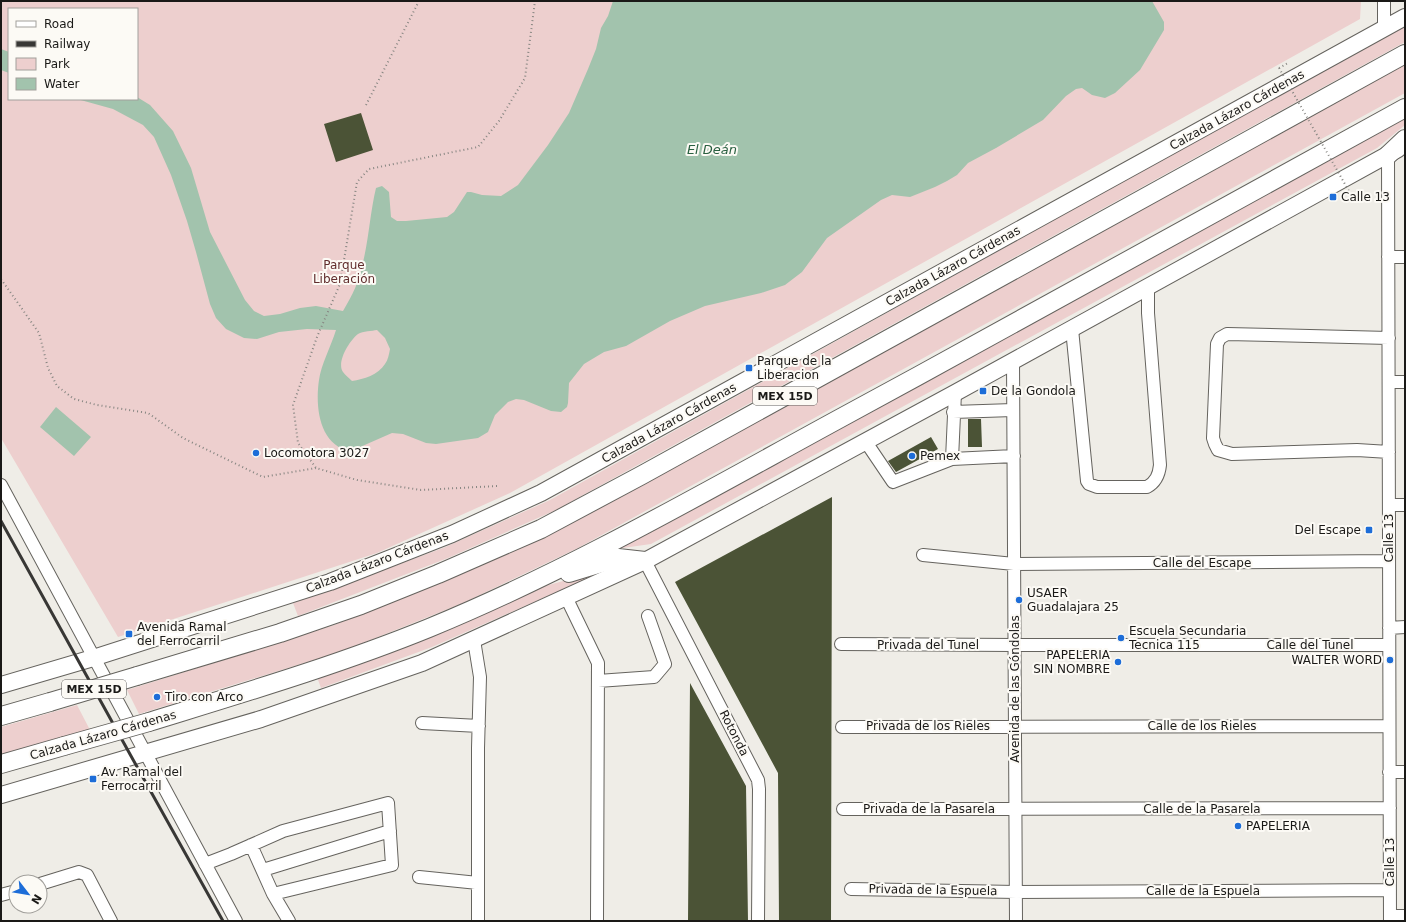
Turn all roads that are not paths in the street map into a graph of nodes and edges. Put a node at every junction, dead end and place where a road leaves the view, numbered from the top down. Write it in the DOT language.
graph roads {
  1 [pos="1384,1"];
  2 [pos="1405,17"];
  3 [pos="1384,29"];
  4 [pos="1405,54"];
  5 [pos="1405,108"];
  6 [pos="1405,140"];
  7 [pos="1405,145"];
  8 [pos="1388,154"];
  9 [pos="1388,257"];
  10 [pos="1405,257"];
  11 [pos="1148,286"];
  12 [pos="1072,329"];
  13 [pos="1389,338"];
  14 [pos="1013,361"];
  15 [pos="1389,382"];
  16 [pos="1405,382"];
  17 [pos="955,393"];
  18 [pos="1013,410"];
  19 [pos="954,412"];
  20 [pos="866,442"];
  21 [pos="1389,452"];
  22 [pos="1014,456"];
  23 [pos="952,459"];
  24 [pos="1,485"];
  25 [pos="1389,505"];
  26 [pos="1405,505"];
  27 [pos="923,554"];
  28 [pos="646,561"];
  29 [pos="1389,561"];
  30 [pos="1014,564"];
  31 [pos="515,589"];
  32 [pos="566,597"];
  33 [pos="648,616"];
  34 [pos="1389,628"];
  35 [pos="1405,628"];
  36 [pos="474,640"];
  37 [pos="841,644"];
  38 [pos="1014,645"];
  39 [pos="1389,645"];
  40 [pos="93,658"];
  41 [pos="598,681"];
  42 [pos="1,685"];
  43 [pos="1,716"];
  44 [pos="422,723"];
  45 [pos="479,726"];
  46 [pos="842,726"];
  47 [pos="1015,726"];
  48 [pos="1390,726"];
  49 [pos="145,752"];
  50 [pos="1,764"];
  51 [pos="1390,772"];
  52 [pos="1405,772"];
  53 [pos="1,795"];
  54 [pos="1390,808"];
  55 [pos="843,809"];
  56 [pos="1015,809"];
  57 [pos="390,831"];
  58 [pos="251,845"];
  59 [pos="205,864"];
  60 [pos="263,870"];
  61 [pos="419,877"];
  62 [pos="48,882"];
  63 [pos="478,883"];
  64 [pos="851,889"];
  65 [pos="1390,890"];
  66 [pos="1016,892"];
  67 [pos="273,894"];
  68 [pos="1405,916"];
  69 [pos="1390,919"];
  70 [pos="111,921"];
  71 [pos="236,921"];
  72 [pos="289,921"];
  73 [pos="478,921"];
  74 [pos="597,921"];
  75 [pos="758,921"];
  76 [pos="1016,921"];
  1 -- 3 [label="street"];
  2 -- 3 [label="main road, Calzada Lázaro Cárdenas"];
  3 -- 40 [label="main road, Calzada Lázaro Cárdenas"];
  4 -- 43 [label="highway, MEX 15D, bridge"];
  5 -- 31 [label="highway, Calzada Lázaro Cárdenas"];
  6 -- 8 [label="highway"];
  7 -- 8 [label="main road"];
  8 -- 9 [label="street, Calle 13"];
  8 -- 11 [label="main road"];
  9 -- 10 [label="street"];
  9 -- 13 [label="street, Calle 13"];
  11 -- 12 [label="main road"];
  11 -- 12 [label="street"];
  12 -- 14 [label="main road"];
  13 -- 15 [label="street, Calle 13"];
  13 -- 21 [label="street"];
  14 -- 17 [label="main road"];
  14 -- 18 [label="street, Avenida de las Góndolas"];
  15 -- 16 [label="street"];
  15 -- 21 [label="street, Calle 13"];
  17 -- 19 [label="street"];
  17 -- 20 [label="main road"];
  18 -- 19 [label="street"];
  18 -- 22 [label="street, Avenida de las Góndolas"];
  19 -- 23 [label="street"];
  20 -- 23 [label="street"];
  20 -- 28 [label="main road"];
  21 -- 25 [label="street, Calle 13"];
  22 -- 23 [label="street"];
  22 -- 30 [label="street, Avenida de las Góndolas"];
  24 -- 40 [label="street"];
  25 -- 26 [label="street"];
  25 -- 29 [label="street, Calle 13"];
  27 -- 30 [label="street, Calle del Escape"];
  28 -- 31 [label="highway"];
  28 -- 32 [label="main road"];
  28 -- 75 [label="street, Rotonda"];
  29 -- 30 [label="street, Calle del Escape"];
  29 -- 34 [label="street, Calle 13"];
  30 -- 38 [label="street, Avenida de las Góndolas"];
  31 -- 50 [label="highway, Calzada Lázaro Cárdenas, bridge"];
  32 -- 36 [label="main road"];
  32 -- 41 [label="street"];
  33 -- 41 [label="street"];
  34 -- 35 [label="street"];
  34 -- 39 [label="street, Calle 13"];
  36 -- 45 [label="street"];
  36 -- 49 [label="main road"];
  37 -- 38 [label="street, Privada del Tunel"];
  38 -- 39 [label="street, Calle del Tunel"];
  38 -- 47 [label="street, Avenida de las Góndolas"];
  39 -- 48 [label="street, Calle 13"];
  40 -- 42 [label="main road, Calzada Lázaro Cárdenas"];
  40 -- 49 [label="street"];
  41 -- 74 [label="street"];
  44 -- 45 [label="street"];
  45 -- 63 [label="street"];
  46 -- 47 [label="street, Privada de los Rieles"];
  47 -- 48 [label="street, Calle de los Rieles"];
  47 -- 56 [label="street, Avenida de las Góndolas"];
  48 -- 51 [label="street, Calle 13"];
  49 -- 53 [label="main road"];
  49 -- 59 [label="street"];
  51 -- 52 [label="street"];
  51 -- 54 [label="street, Calle 13"];
  54 -- 56 [label="street, Calle de la Pasarela"];
  54 -- 65 [label="street, Calle 13"];
  55 -- 56 [label="street, Privada de la Pasarela"];
  56 -- 66 [label="street, Avenida de las Góndolas"];
  57 -- 58 [label="street"];
  57 -- 60 [label="street"];
  57 -- 67 [label="street"];
  58 -- 59 [label="street"];
  58 -- 60 [label="street"];
  59 -- 71 [label="street"];
  60 -- 67 [label="street"];
  61 -- 63 [label="street"];
  62 -- 70 [label="street"];
  63 -- 73 [label="street"];
  64 -- 66 [label="street, Privada de la Espuela"];
  65 -- 66 [label="street, Calle de la Espuela"];
  65 -- 69 [label="street, Calle 13"];
  66 -- 76 [label="street, Avenida de las Góndolas"];
  67 -- 72 [label="street"];
  68 -- 69 [label="street"];
}
